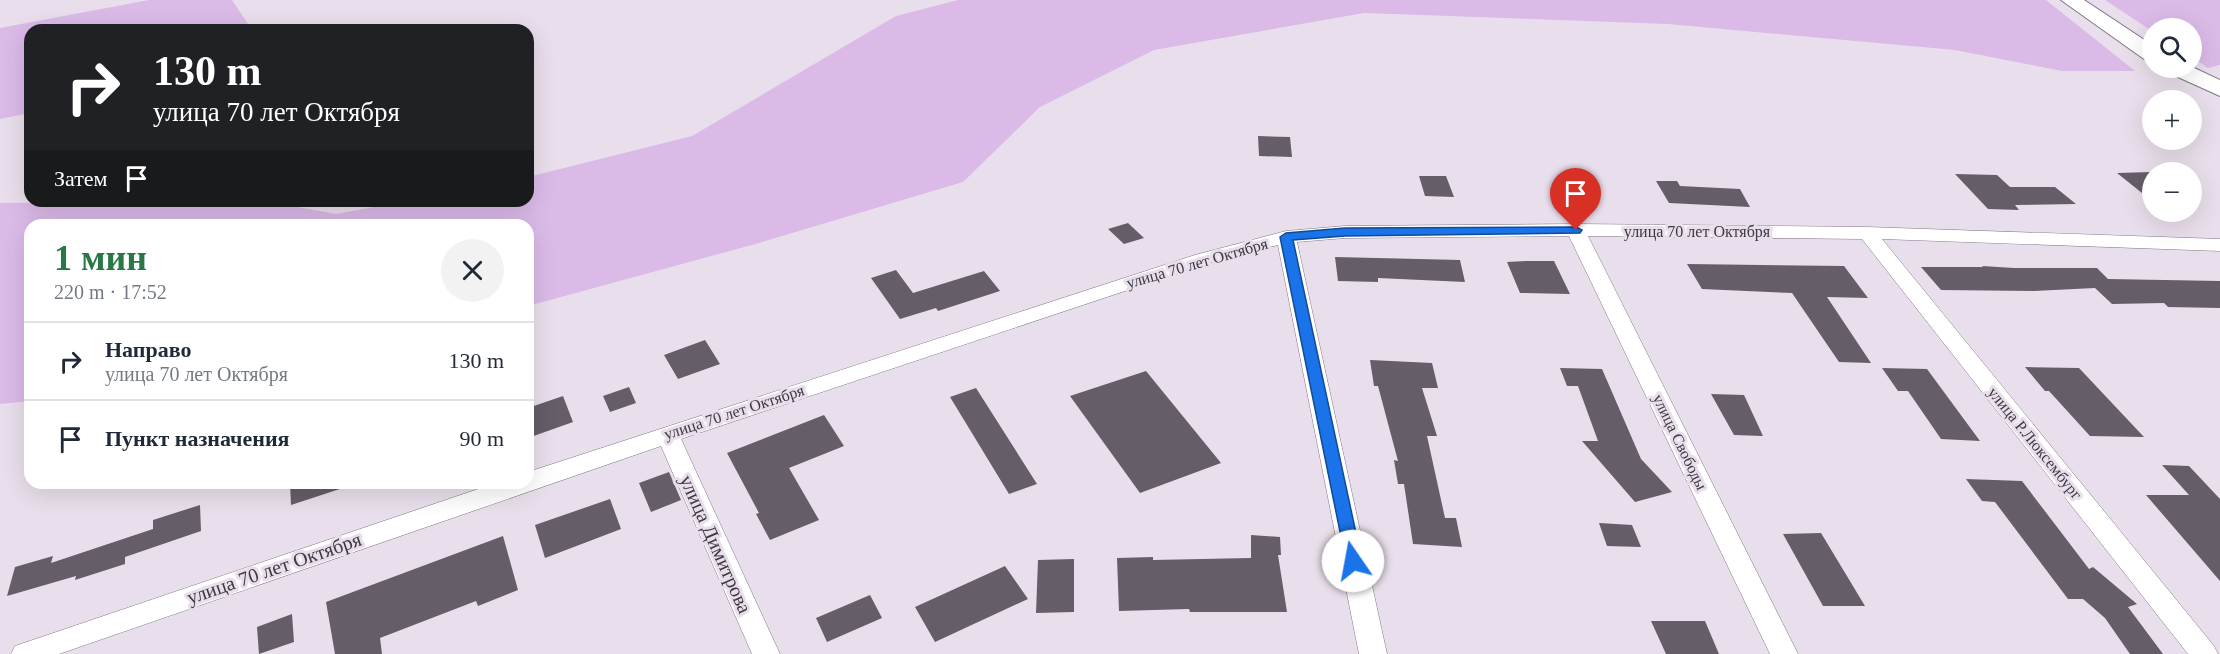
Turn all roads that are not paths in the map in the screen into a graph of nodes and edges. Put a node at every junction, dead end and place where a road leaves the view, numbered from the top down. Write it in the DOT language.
graph roads {
  1 [pos="2071,0"];
  2 [pos="2142,47"];
  3 [pos="2198,78"];
  4 [pos="2220,89"];
  5 [pos="1576,230"];
  6 [pos="1867,232"];
  7 [pos="1286,237"];
  8 [pos="2220,245"];
  9 [pos="667,434"];
  10 [pos="534,479"];
  11 [pos="506,489"];
  12 [pos="25,654"];
  13 [pos="766,654"];
  14 [pos="1373,654"];
  15 [pos="1784,654"];
  16 [pos="2204,654"];
  1 -- 2 [label="street"];
  3 -- 4 [label="street"];
  5 -- 6 [label="street, улица 70 лет Октября"];
  5 -- 7 [label="street, улица 70 лет Октября"];
  5 -- 15 [label="street, улица Свободы"];
  6 -- 8 [label="street, улица 70 лет Октября"];
  6 -- 16 [label="street, улица Р.Люксембург"];
  7 -- 9 [label="street, улица 70 лет Октября"];
  7 -- 14 [label="street"];
  9 -- 10 [label="street, улица 70 лет Октября"];
  9 -- 13 [label="street, улица Димитрова"];
  11 -- 12 [label="street, улица 70 лет Октября"];
}
